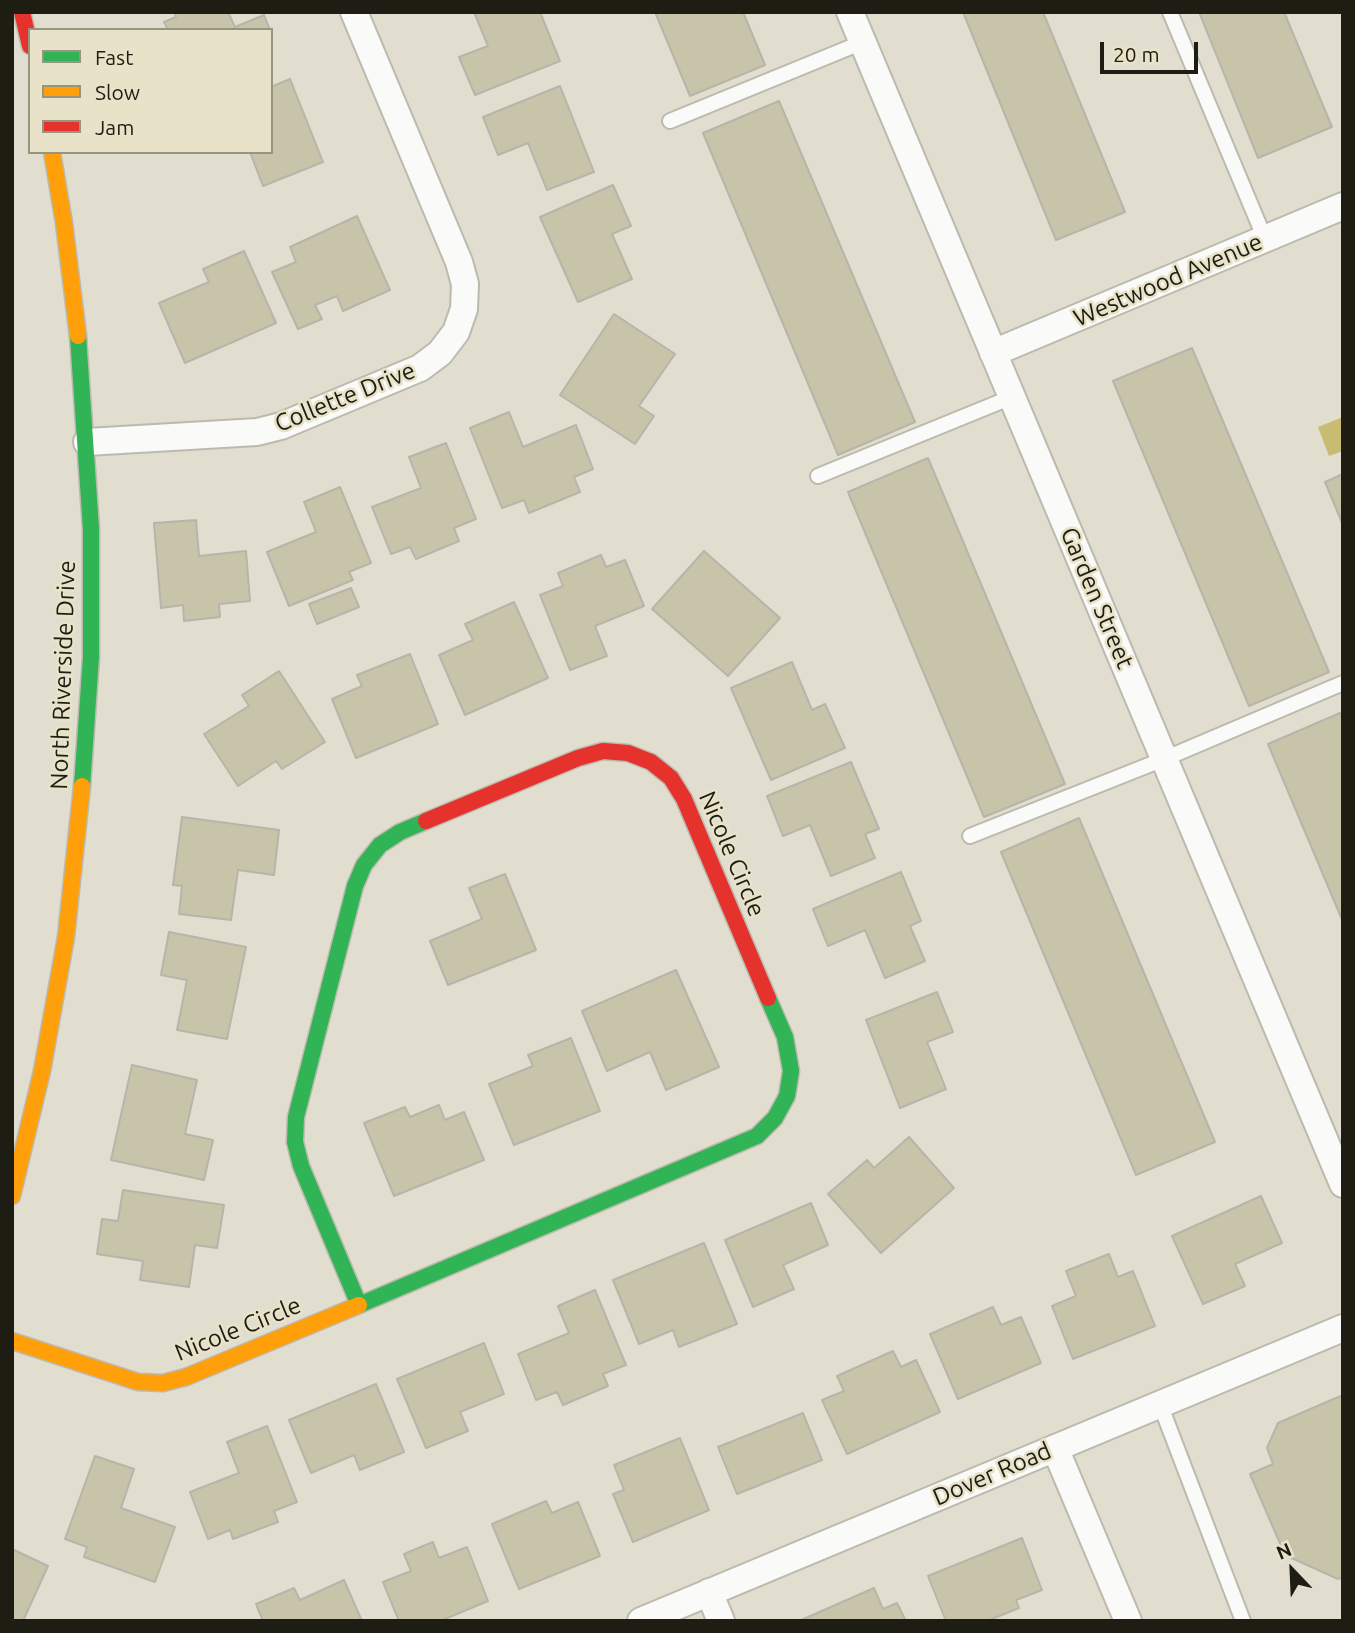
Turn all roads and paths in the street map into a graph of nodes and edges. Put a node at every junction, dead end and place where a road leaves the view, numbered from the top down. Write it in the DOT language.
graph roads {
  1 [pos="22,12"];
  2 [pos="354,12"];
  3 [pos="850,12"];
  4 [pos="1170,12"];
  5 [pos="28,38"];
  6 [pos="863,42"];
  7 [pos="670,121"];
  8 [pos="52,154"];
  9 [pos="1343,206"];
  10 [pos="1265,239"];
  11 [pos="993,353"];
  12 [pos="1012,397"];
  13 [pos="87,442"];
  14 [pos="818,476"];
  15 [pos="1343,683"];
  16 [pos="1164,760"];
  17 [pos="970,836"];
  18 [pos="1343,1184"];
  19 [pos="12,1196"];
  20 [pos="359,1305"];
  21 [pos="1343,1328"];
  22 [pos="12,1341"];
  23 [pos="1160,1404"];
  24 [pos="1055,1448"];
  25 [pos="709,1592"];
  26 [pos="641,1621"];
  27 [pos="721,1621"];
  28 [pos="1128,1621"];
  29 [pos="1243,1621"];
  1 -- 5 [label="street"];
  2 -- 13 [label="street, Collette Drive"];
  3 -- 6 [label="street, Garden Street"];
  4 -- 10 [label="lane"];
  6 -- 7 [label="lane"];
  6 -- 11 [label="street, Garden Street"];
  8 -- 13 [label="street, North Riverside Drive"];
  9 -- 10 [label="street, Westwood Avenue"];
  10 -- 11 [label="street, Westwood Avenue"];
  11 -- 12 [label="street, Garden Street"];
  12 -- 14 [label="lane"];
  12 -- 16 [label="street, Garden Street"];
  13 -- 19 [label="street, North Riverside Drive"];
  15 -- 16 [label="lane"];
  16 -- 17 [label="lane"];
  16 -- 18 [label="street, Garden Street"];
  20 -- 20 [label="street, Nicole Circle"];
  20 -- 22 [label="street, Nicole Circle"];
  21 -- 23 [label="street, Dover Road"];
  23 -- 24 [label="street, Dover Road"];
  23 -- 29 [label="lane"];
  24 -- 25 [label="street, Dover Road"];
  24 -- 28 [label="street"];
  25 -- 26 [label="street, Dover Road"];
  25 -- 27 [label="street"];
}
